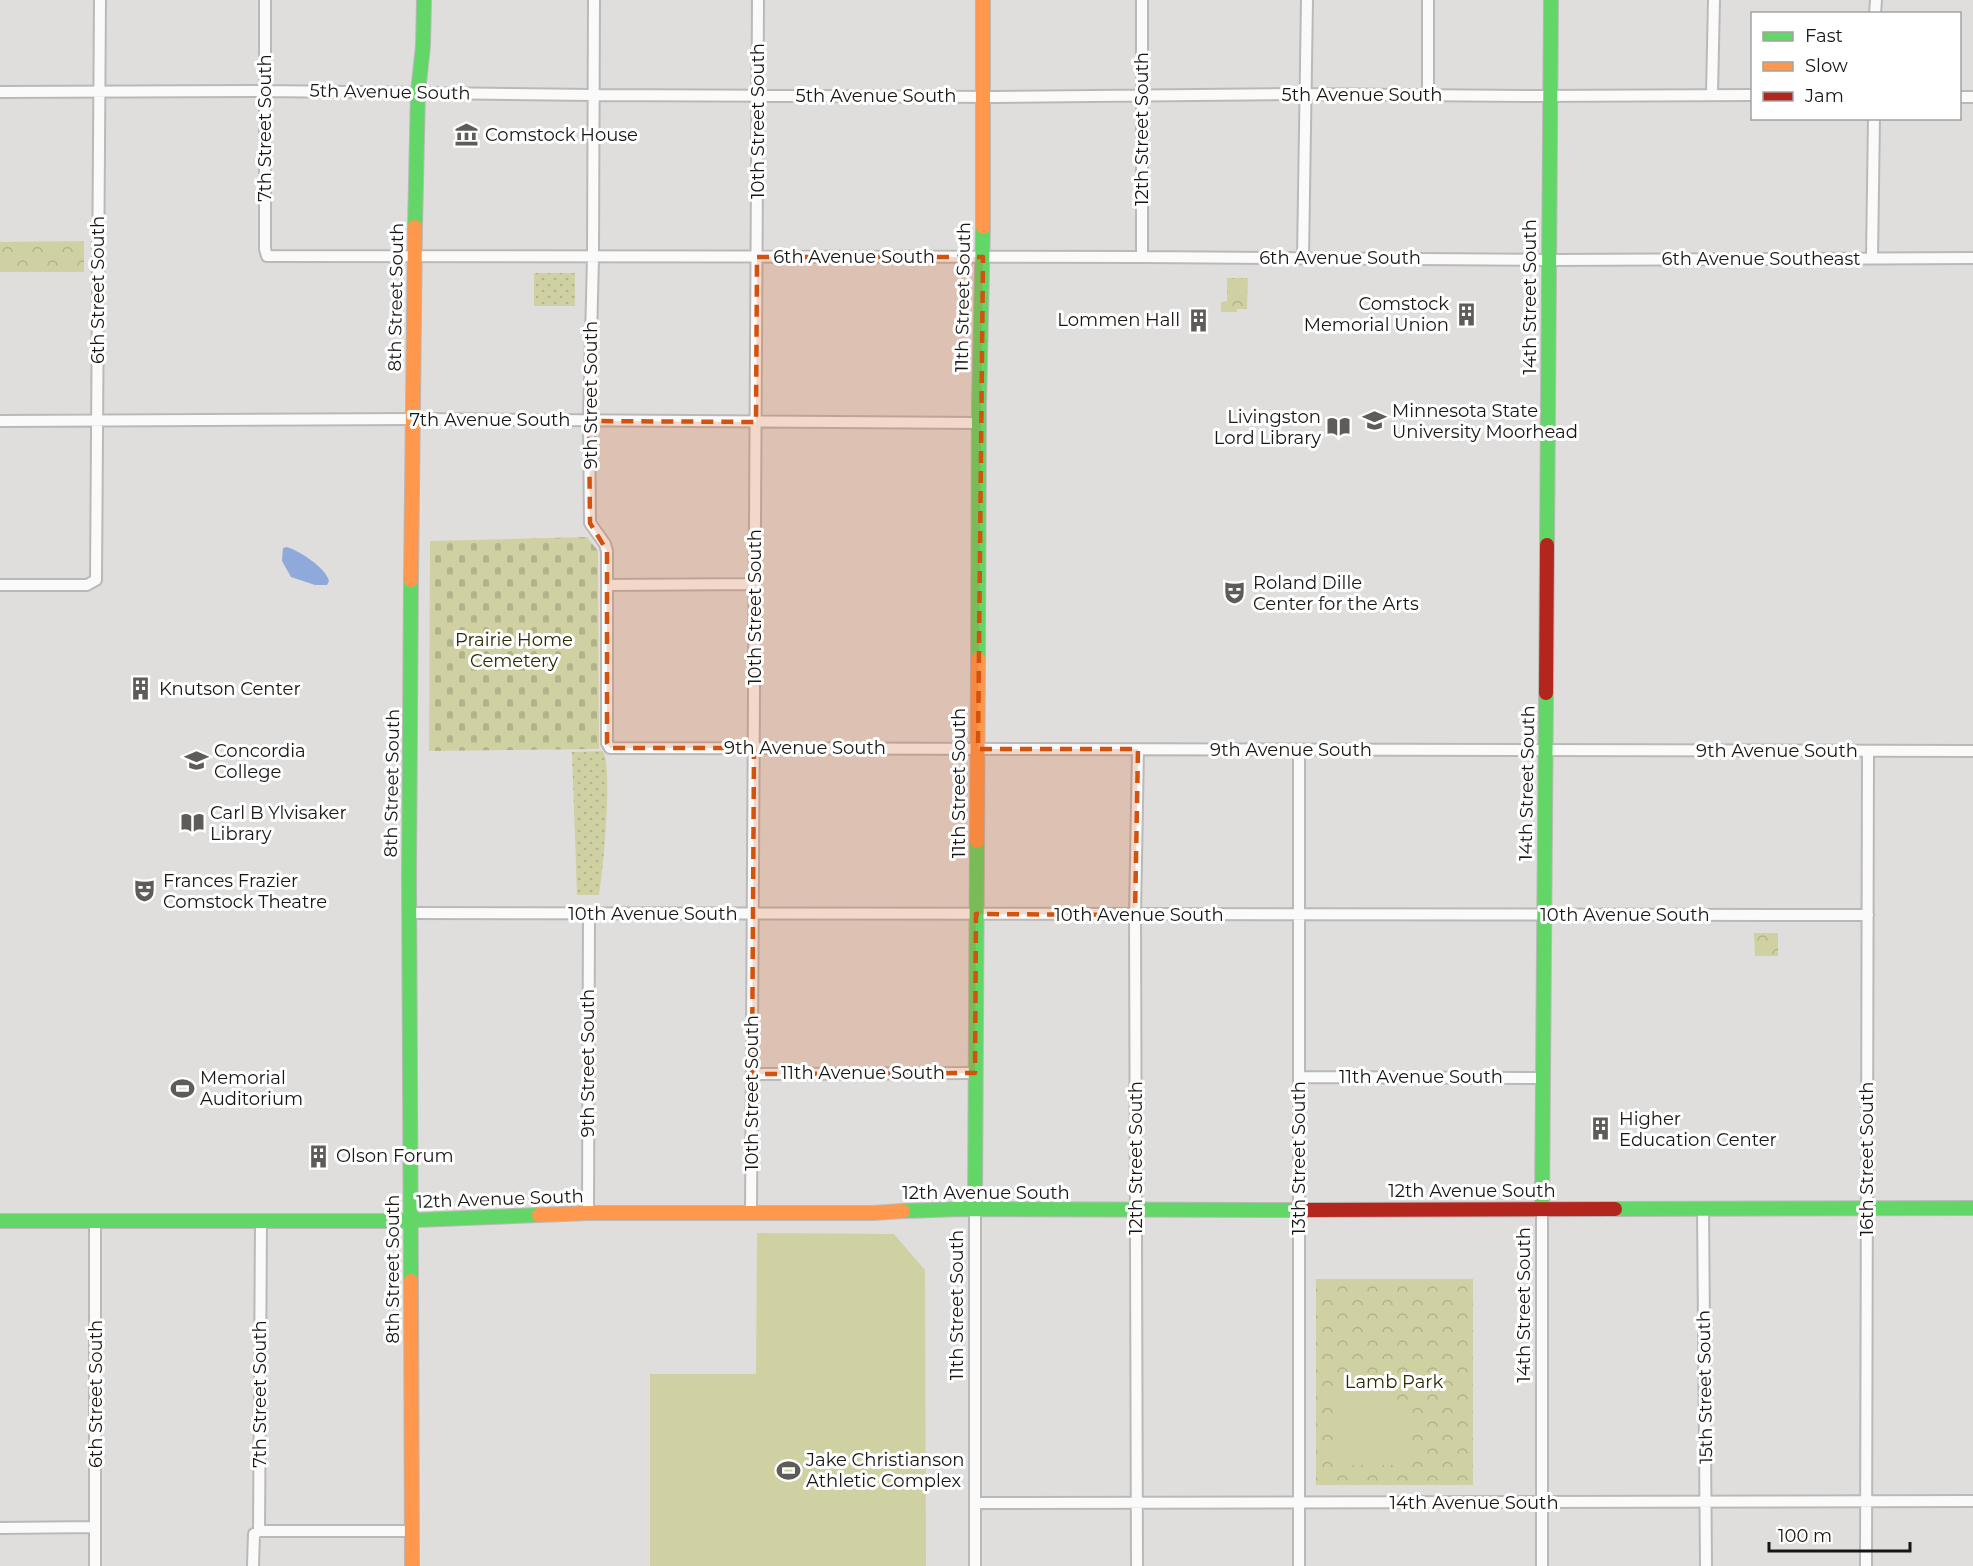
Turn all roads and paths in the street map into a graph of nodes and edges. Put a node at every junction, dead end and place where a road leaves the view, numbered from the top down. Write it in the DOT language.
graph roads {
  1 [pos="100,0"];
  2 [pos="265,0"];
  3 [pos="424,0"];
  4 [pos="594,0"];
  5 [pos="758,0"];
  6 [pos="983,0"];
  7 [pos="1142,0"];
  8 [pos="1307,0"];
  9 [pos="1428,0"];
  10 [pos="1551,0"];
  11 [pos="1714,0"];
  12 [pos="266,91"];
  13 [pos="0,92"];
  14 [pos="100,92"];
  15 [pos="418,92"];
  16 [pos="1142,94"];
  17 [pos="1306,94"];
  18 [pos="1712,94"];
  19 [pos="592,95"];
  20 [pos="1428,95"];
  21 [pos="1751,95"];
  22 [pos="758,96"];
  23 [pos="1550,96"];
  24 [pos="982,97"];
  25 [pos="1874,120"];
  26 [pos="267,256"];
  27 [pos="414,256"];
  28 [pos="592,256"];
  29 [pos="757,257"];
  30 [pos="983,257"];
  31 [pos="1142,257"];
  32 [pos="1304,258"];
  33 [pos="1872,258"];
  34 [pos="1973,258"];
  35 [pos="1549,261"];
  36 [pos="413,419"];
  37 [pos="0,421"];
  38 [pos="98,421"];
  39 [pos="589,421"];
  40 [pos="756,422"];
  41 [pos="980,423"];
  42 [pos="755,584"];
  43 [pos="0,585"];
  44 [pos="607,585"];
  45 [pos="610,748"];
  46 [pos="754,748"];
  47 [pos="978,749"];
  48 [pos="1138,749"];
  49 [pos="1299,750"];
  50 [pos="1545,750"];
  51 [pos="1973,751"];
  52 [pos="1868,752"];
  53 [pos="409,913"];
  54 [pos="589,913"];
  55 [pos="753,914"];
  56 [pos="976,914"];
  57 [pos="1135,915"];
  58 [pos="1299,915"];
  59 [pos="1544,915"];
  60 [pos="1868,915"];
  61 [pos="975,1073"];
  62 [pos="752,1074"];
  63 [pos="1299,1077"];
  64 [pos="1543,1078"];
  65 [pos="1542,1208"];
  66 [pos="1703,1208"];
  67 [pos="1973,1208"];
  68 [pos="975,1209"];
  69 [pos="1866,1209"];
  70 [pos="1300,1210"];
  71 [pos="1136,1211"];
  72 [pos="588,1213"];
  73 [pos="751,1214"];
  74 [pos="411,1220"];
  75 [pos="0,1221"];
  76 [pos="95,1221"];
  77 [pos="261,1221"];
  78 [pos="1706,1501"];
  79 [pos="1973,1501"];
  80 [pos="1866,1502"];
  81 [pos="975,1503"];
  82 [pos="1299,1503"];
  83 [pos="1543,1503"];
  84 [pos="1138,1504"];
  85 [pos="95,1527"];
  86 [pos="0,1528"];
  87 [pos="258,1531"];
  88 [pos="412,1531"];
  89 [pos="95,1566"];
  90 [pos="253,1566"];
  91 [pos="412,1566"];
  92 [pos="975,1566"];
  93 [pos="1137,1566"];
  94 [pos="1299,1566"];
  95 [pos="1542,1566"];
  96 [pos="1706,1566"];
  97 [pos="1866,1566"];
  1 -- 14 [label="street, 6th Street South"];
  2 -- 12 [label="street, 7th Street South"];
  3 -- 15 [label="street, 8th Street South"];
  4 -- 19 [label="street, 9th Street South"];
  5 -- 22 [label="street, 10th Street South"];
  6 -- 24 [label="street, 11th Street South"];
  7 -- 16 [label="street, 12th Street South"];
  8 -- 17 [label="street"];
  9 -- 20 [label="street"];
  10 -- 23 [label="street, 14th Street South"];
  11 -- 18 [label="street"];
  12 -- 14 [label="street, 5th Avenue South"];
  12 -- 15 [label="street, 5th Avenue South"];
  12 -- 26 [label="street, 7th Street South"];
  13 -- 14 [label="street, 5th Avenue South"];
  14 -- 38 [label="street, 6th Street South"];
  15 -- 19 [label="street, 5th Avenue South"];
  15 -- 27 [label="street, 8th Street South"];
  16 -- 17 [label="street, 5th Avenue South"];
  16 -- 24 [label="street, 5th Avenue South"];
  16 -- 31 [label="street, 12th Street South"];
  17 -- 20 [label="street, 5th Avenue South"];
  17 -- 32 [label="street"];
  18 -- 21 [label="street, 5th Avenue South"];
  18 -- 23 [label="street, 5th Avenue South"];
  19 -- 22 [label="street, 5th Avenue South"];
  19 -- 28 [label="street, 9th Street South"];
  20 -- 23 [label="street, 5th Avenue South"];
  22 -- 24 [label="street, 5th Avenue South"];
  22 -- 29 [label="street, 10th Street South"];
  23 -- 35 [label="street, 14th Street South"];
  24 -- 30 [label="street, 11th Street South"];
  25 -- 33 [label="street"];
  26 -- 27 [label="street, 6th Avenue South"];
  27 -- 28 [label="street, 6th Avenue South"];
  27 -- 36 [label="street, 8th Street South"];
  28 -- 29 [label="street, 6th Avenue South"];
  28 -- 39 [label="street, 9th Street South"];
  29 -- 30 [label="street, 6th Avenue South"];
  29 -- 40 [label="street, 10th Street South"];
  30 -- 31 [label="street, 6th Avenue South"];
  30 -- 41 [label="street, 11th Street South"];
  31 -- 32 [label="street, 6th Avenue South"];
  32 -- 35 [label="street, 6th Avenue South"];
  33 -- 34 [label="street, 6th Avenue Southeast"];
  33 -- 35 [label="street, 6th Avenue Southeast"];
  35 -- 50 [label="street, 14th Street South"];
  36 -- 38 [label="street, 7th Avenue South"];
  36 -- 39 [label="street, 7th Avenue South"];
  36 -- 53 [label="street, 8th Street South"];
  37 -- 38 [label="street, 7th Avenue South"];
  38 -- 43 [label="street, 6th Street South"];
  39 -- 40 [label="street, 7th Avenue South"];
  39 -- 44 [label="street, 9th Street South"];
  40 -- 41 [label="street, 7th Avenue South"];
  40 -- 42 [label="street, 10th Street South"];
  41 -- 47 [label="street, 11th Street South"];
  42 -- 44 [label="street"];
  42 -- 46 [label="street, 10th Street South"];
  44 -- 45 [label="street, 9th Street South"];
  45 -- 46 [label="street, 9th Avenue South"];
  46 -- 47 [label="street, 9th Avenue South"];
  46 -- 55 [label="street, 10th Street South"];
  47 -- 48 [label="street, 9th Avenue South"];
  47 -- 56 [label="street, 11th Street South"];
  48 -- 49 [label="street, 9th Avenue South"];
  48 -- 57 [label="street, 12th Street South"];
  49 -- 50 [label="street, 9th Avenue South"];
  49 -- 58 [label="street, 13th Street South"];
  50 -- 52 [label="street, 9th Avenue South"];
  50 -- 59 [label="street, 14th Street South"];
  51 -- 52 [label="street, 9th Avenue South"];
  52 -- 60 [label="street, 16th Street South"];
  53 -- 54 [label="street, 10th Avenue South"];
  53 -- 74 [label="street, 8th Street South"];
  54 -- 55 [label="street, 10th Avenue South"];
  54 -- 72 [label="street, 9th Street South"];
  55 -- 56 [label="street, 10th Avenue South"];
  55 -- 62 [label="street, 10th Street South"];
  56 -- 57 [label="street, 10th Avenue South"];
  56 -- 61 [label="street, 11th Street South"];
  57 -- 58 [label="street, 10th Avenue South"];
  57 -- 71 [label="street, 12th Street South"];
  58 -- 59 [label="street, 10th Avenue South"];
  58 -- 63 [label="street, 13th Street South"];
  59 -- 60 [label="street, 10th Avenue South"];
  59 -- 64 [label="street, 14th Street South"];
  60 -- 69 [label="street, 16th Street South"];
  61 -- 62 [label="street, 11th Avenue South"];
  61 -- 68 [label="street, 11th Street South"];
  62 -- 73 [label="street, 10th Street South"];
  63 -- 64 [label="street, 11th Avenue South"];
  63 -- 70 [label="street, 13th Street South"];
  64 -- 65 [label="street, 14th Street South"];
  65 -- 66 [label="street, 12th Avenue South"];
  65 -- 70 [label="street, 12th Avenue South"];
  65 -- 83 [label="street, 14th Street South"];
  66 -- 69 [label="street, 12th Avenue South"];
  66 -- 78 [label="street, 15th Street South"];
  67 -- 69 [label="street, 12th Avenue South"];
  68 -- 71 [label="street, 12th Avenue South"];
  68 -- 73 [label="street, 12th Avenue South"];
  68 -- 81 [label="street, 11th Street South"];
  69 -- 80 [label="street, 16th Street South"];
  70 -- 71 [label="street, 12th Avenue South"];
  70 -- 82 [label="street, 13th Street South"];
  71 -- 84 [label="street, 12th Street South"];
  72 -- 73 [label="street, 12th Avenue South"];
  72 -- 74 [label="street, 12th Avenue South"];
  74 -- 77 [label="street, 12th Avenue South"];
  74 -- 88 [label="street, 8th Street South"];
  75 -- 76 [label="street, 12th Avenue South"];
  76 -- 77 [label="street, 12th Avenue South"];
  76 -- 85 [label="street, 6th Street South"];
  77 -- 87 [label="street, 7th Street South"];
  78 -- 80 [label="street, 14th Avenue South"];
  78 -- 83 [label="street, 14th Avenue South"];
  78 -- 96 [label="street, 15th Street South"];
  79 -- 80 [label="street, 14th Avenue South"];
  80 -- 97 [label="street, 16th Street South"];
  81 -- 84 [label="street, 14th Avenue South"];
  81 -- 92 [label="street, 11th Street South"];
  82 -- 83 [label="street, 14th Avenue South"];
  82 -- 84 [label="street, 14th Avenue South"];
  82 -- 94 [label="street, 13th Street South"];
  83 -- 95 [label="street, 14th Street South"];
  84 -- 93 [label="street, 12th Street South"];
  85 -- 86 [label="street"];
  85 -- 89 [label="street, 6th Street South"];
  87 -- 88 [label="street"];
  87 -- 90 [label="street, 7th Street South"];
  88 -- 91 [label="street, 8th Street South"];
}
